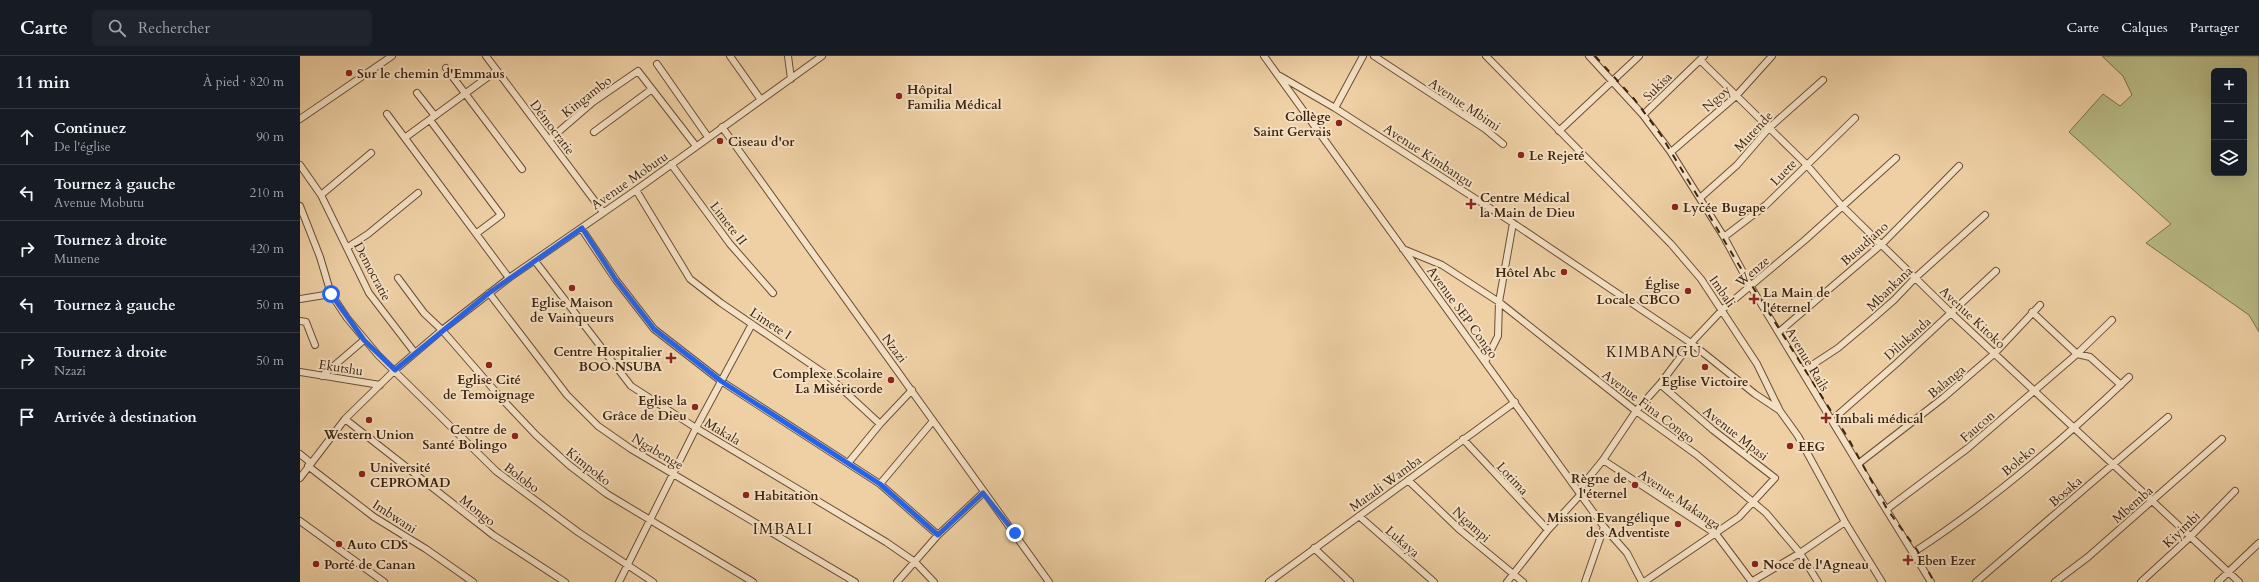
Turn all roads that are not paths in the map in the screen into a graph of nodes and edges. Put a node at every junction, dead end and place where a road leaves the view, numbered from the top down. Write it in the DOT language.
graph roads {
  1 [pos="392,56"];
  2 [pos="730,56"];
  3 [pos="788,56"];
  4 [pos="822,56"];
  5 [pos="1264,56"];
  6 [pos="1363,56"];
  7 [pos="1374,56"];
  8 [pos="1486,56"];
  9 [pos="1589,56"];
  10 [pos="1638,56"];
  11 [pos="1772,56"];
  12 [pos="488,57"];
  13 [pos="1702,58"];
  14 [pos="657,64"];
  15 [pos="446,68"];
  16 [pos="496,71"];
  17 [pos="1278,74"];
  18 [pos="791,79"];
  19 [pos="1823,80"];
  20 [pos="1612,82"];
  21 [pos="652,89"];
  22 [pos="417,93"];
  23 [pos="464,94"];
  24 [pos="1736,96"];
  25 [pos="761,100"];
  26 [pos="1335,108"];
  27 [pos="387,114"];
  28 [pos="1643,115"];
  29 [pos="432,118"];
  30 [pos="1855,118"];
  31 [pos="300,119"];
  32 [pos="722,127"];
  33 [pos="1769,128"];
  34 [pos="1559,131"];
  35 [pos="594,132"];
  36 [pos="406,137"];
  37 [pos="708,137"];
  38 [pos="549,140"];
  39 [pos="1503,144"];
  40 [pos="696,146"];
  41 [pos="1671,152"];
  42 [pos="371,153"];
  43 [pos="1896,158"];
  44 [pos="671,164"];
  45 [pos="1806,164"];
  46 [pos="300,165"];
  47 [pos="1959,166"];
  48 [pos="522,170"];
  49 [pos="636,190"];
  50 [pos="418,193"];
  51 [pos="321,195"];
  52 [pos="1700,198"];
  53 [pos="300,206"];
  54 [pos="1842,206"];
  55 [pos="603,212"];
  56 [pos="1985,215"];
  57 [pos="1513,223"];
  58 [pos="582,228"];
  59 [pos="476,233"];
  60 [pos="1724,237"];
  61 [pos="1882,244"];
  62 [pos="348,247"];
  63 [pos="1403,250"];
  64 [pos="535,261"];
  65 [pos="1996,271"];
  66 [pos="398,278"];
  67 [pos="509,278"];
  68 [pos="1915,278"];
  69 [pos="1751,287"];
  70 [pos="489,293"];
  71 [pos="773,293"];
  72 [pos="331,294"];
  73 [pos="300,300"];
  74 [pos="1500,302"];
  75 [pos="2040,305"];
  76 [pos="1723,309"];
  77 [pos="2032,312"];
  78 [pos="1951,313"];
  79 [pos="2112,320"];
  80 [pos="300,321"];
  81 [pos="752,324"];
  82 [pos="442,330"];
  83 [pos="1779,332"];
  84 [pos="364,340"];
  85 [pos="1690,343"];
  86 [pos="315,345"];
  87 [pos="415,353"];
  88 [pos="1995,353"];
  89 [pos="2077,354"];
  90 [pos="1485,362"];
  91 [pos="395,370"];
  92 [pos="1803,371"];
  93 [pos="300,372"];
  94 [pos="322,376"];
  95 [pos="2129,377"];
  96 [pos="721,381"];
  97 [pos="1660,384"];
  98 [pos="380,385"];
  99 [pos="2121,385"];
  100 [pos="912,390"];
  101 [pos="2033,390"];
  102 [pos="1515,402"];
  103 [pos="1780,410"];
  104 [pos="1636,411"];
  105 [pos="2168,416"];
  106 [pos="345,419"];
  107 [pos="1832,420"];
  108 [pos="933,421"];
  109 [pos="880,424"];
  110 [pos="696,428"];
  111 [pos="2073,428"];
  112 [pos="1462,439"];
  113 [pos="2222,439"];
  114 [pos="300,454"];
  115 [pos="1603,460"];
  116 [pos="849,462"];
  117 [pos="310,464"];
  118 [pos="1858,464"];
  119 [pos="2112,465"];
  120 [pos="674,473"];
  121 [pos="300,478"];
  122 [pos="1408,480"];
  123 [pos="880,484"];
  124 [pos="2235,491"];
  125 [pos="983,493"];
  126 [pos="1580,493"];
  127 [pos="2153,501"];
  128 [pos="1754,502"];
  129 [pos="1887,509"];
  130 [pos="1359,516"];
  131 [pos="650,520"];
  132 [pos="300,521"];
  133 [pos="1845,522"];
  134 [pos="1604,527"];
  135 [pos="1548,530"];
  136 [pos="1716,534"];
  137 [pos="938,535"];
  138 [pos="2190,537"];
  139 [pos="2259,543"];
  140 [pos="1314,548"];
  141 [pos="1914,552"];
  142 [pos="1800,553"];
  143 [pos="915,562"];
  144 [pos="627,564"];
  145 [pos="2229,572"];
  146 [pos="1514,575"];
  147 [pos="384,582"];
  148 [pos="473,582"];
  149 [pos="565,582"];
  150 [pos="619,582"];
  151 [pos="653,582"];
  152 [pos="753,582"];
  153 [pos="855,582"];
  154 [pos="897,582"];
  155 [pos="934,582"];
  156 [pos="1049,582"];
  157 [pos="1269,582"];
  158 [pos="1350,582"];
  159 [pos="1434,582"];
  160 [pos="1507,582"];
  161 [pos="1524,582"];
  162 [pos="1585,582"];
  163 [pos="1643,582"];
  164 [pos="1752,582"];
  165 [pos="1818,582"];
  166 [pos="1882,582"];
  167 [pos="1931,582"];
  168 [pos="1976,582"];
  169 [pos="2055,582"];
  170 [pos="2141,582"];
  171 [pos="2218,582"];
  172 [pos="2239,582"];
  1 -- 31 [label="street"];
  2 -- 25 [label="street"];
  3 -- 18 [label="street"];
  4 -- 18 [label="street, Avenue Mobutu"];
  5 -- 17 [label="street, Avenue SEP Congo"];
  6 -- 26 [label="street"];
  7 -- 39 [label="street, Avenue Mbimi"];
  8 -- 34 [label="street, Imbali"];
  9 -- 20 [label="street, Avenue Rails"];
  10 -- 20 [label="street"];
  11 -- 24 [label="street, Ngoy"];
  12 -- 16 [label="street, Démocratie"];
  13 -- 24 [label="street, Avenue Kitoko"];
  13 -- 28 [label="street, Sukisa"];
  14 -- 37 [label="street"];
  15 -- 23 [label="street"];
  16 -- 23 [label="street"];
  16 -- 38 [label="street, Démocratie"];
  17 -- 26 [label="street, Avenue Kimbangu"];
  17 -- 63 [label="street, Avenue SEP Congo"];
  18 -- 25 [label="street, Avenue Mobutu"];
  19 -- 33 [label="street, Mutende"];
  20 -- 28 [label="street, Avenue Rails"];
  20 -- 34 [label="street"];
  21 -- 35 [label="street"];
  21 -- 38 [label="street, Kingambo"];
  21 -- 40 [label="street, Kingambo"];
  22 -- 29 [label="street"];
  23 -- 29 [label="street"];
  23 -- 48 [label="street"];
  24 -- 33 [label="street, Avenue Kitoko"];
  24 -- 41 [label="street, Ngoy"];
  25 -- 32 [label="street, Avenue Mobutu"];
  26 -- 57 [label="street, Avenue Kimbangu"];
  27 -- 36 [label="street"];
  28 -- 41 [label="street, Avenue Rails"];
  29 -- 36 [label="street"];
  29 -- 59 [label="street"];
  30 -- 45 [label="street, Luete"];
  32 -- 37 [label="street, Avenue Mobutu"];
  32 -- 100 [label="street, Nzazi"];
  33 -- 45 [label="street, Avenue Kitoko"];
  33 -- 52 [label="street, Mutende"];
  34 -- 76 [label="street, Imbali"];
  36 -- 59 [label="street"];
  37 -- 40 [label="street, Avenue Mobutu"];
  38 -- 55 [label="street, Démocratie"];
  40 -- 44 [label="street, Avenue Mobutu"];
  41 -- 52 [label="street, Avenue Rails"];
  42 -- 51 [label="street"];
  43 -- 54 [label="street, Wenze"];
  44 -- 49 [label="street, Avenue Mobutu"];
  44 -- 71 [label="street, Limete II"];
  45 -- 54 [label="street, Avenue Kitoko"];
  45 -- 60 [label="street, Luete"];
  46 -- 51 [label="street, Democratie"];
  47 -- 61 [label="street, Busudjano"];
  49 -- 55 [label="street, Avenue Mobutu"];
  49 -- 81 [label="street, Limete I"];
  50 -- 62 [label="street"];
  51 -- 62 [label="street, Democratie"];
  52 -- 60 [label="street, Avenue Rails"];
  53 -- 72 [label="street, Bolobo"];
  54 -- 61 [label="street, Avenue Kitoko"];
  54 -- 69 [label="street, Wenze"];
  55 -- 58 [label="street, Avenue Mobutu"];
  56 -- 68 [label="street, Mbankana"];
  57 -- 74 [label="street"];
  57 -- 85 [label="street, Avenue Kimbangu"];
  58 -- 64 [label="street, Avenue Mobutu"];
  58 -- 96 [label="street"];
  59 -- 67 [label="street"];
  60 -- 69 [label="street, Avenue Rails"];
  61 -- 68 [label="street, Avenue Kitoko"];
  61 -- 83 [label="street, Busudjano"];
  62 -- 87 [label="street, Democratie"];
  63 -- 74 [label="street, Avenue Fina Congo"];
  63 -- 90 [label="street, Avenue SEP Congo"];
  64 -- 67 [label="street, Avenue Mobutu"];
  64 -- 110 [label="street, Makala"];
  65 -- 78 [label="street, Dilukanda"];
  66 -- 82 [label="street, Kimpoko"];
  67 -- 70 [label="street, Avenue Mobutu"];
  68 -- 78 [label="street, Avenue Kitoko"];
  68 -- 92 [label="street, Mbankana"];
  69 -- 76 [label="street, Wenze"];
  69 -- 83 [label="street, Avenue Rails"];
  70 -- 82 [label="street, Avenue Mobutu"];
  70 -- 120 [label="street, Ngabenge"];
  72 -- 73 [label="street"];
  72 -- 84 [label="street, Bolobo"];
  74 -- 90 [label="street"];
  74 -- 104 [label="street, Avenue Fina Congo"];
  75 -- 77 [label="street, Balanga"];
  76 -- 85 [label="street, Wenze"];
  76 -- 103 [label="street, Imbali"];
  77 -- 88 [label="street, Balanga"];
  77 -- 89 [label="street"];
  78 -- 88 [label="street, Avenue Kitoko"];
  78 -- 107 [label="street, Dilukanda"];
  79 -- 89 [label="street, Faucon"];
  80 -- 86 [label="street"];
  81 -- 96 [label="street"];
  81 -- 109 [label="street, Limete I"];
  82 -- 87 [label="street, Avenue Mobutu"];
  82 -- 131 [label="street, Kimpoko"];
  83 -- 92 [label="street, Avenue Rails"];
  84 -- 91 [label="street, Bolobo"];
  84 -- 94 [label="street"];
  85 -- 97 [label="street, Wenze"];
  85 -- 103 [label="street, Avenue Kimbangu"];
  87 -- 91 [label="street, Avenue Mobutu"];
  88 -- 101 [label="street, Avenue Kitoko"];
  88 -- 118 [label="street, Balanga"];
  89 -- 99 [label="street"];
  89 -- 101 [label="street, Faucon"];
  90 -- 102 [label="street, Avenue SEP Congo"];
  91 -- 98 [label="street, Avenue Mobutu"];
  91 -- 144 [label="street, Bolobo"];
  92 -- 107 [label="street, Avenue Rails"];
  93 -- 94 [label="street, Ekutshu"];
  94 -- 98 [label="street, Ekutshu"];
  95 -- 99 [label="street, Boleko"];
  96 -- 110 [label="street"];
  96 -- 116 [label="street"];
  97 -- 104 [label="street, Wenze"];
  97 -- 128 [label="street, Avenue Mpasi"];
  98 -- 106 [label="street, Avenue Mobutu"];
  99 -- 111 [label="street, Boleko"];
  100 -- 108 [label="street, Nzazi"];
  100 -- 109 [label="street"];
  101 -- 111 [label="street, Avenue Kitoko"];
  101 -- 129 [label="street, Faucon"];
  102 -- 112 [label="street, Matadi Wamba"];
  102 -- 126 [label="street, Avenue SEP Congo"];
  103 -- 133 [label="street, Imbali"];
  104 -- 115 [label="street, Wenze"];
  104 -- 128 [label="street, Avenue Fina Congo"];
  105 -- 119 [label="street, Bosaka"];
  106 -- 117 [label="street, Avenue Mobutu"];
  106 -- 149 [label="street, Mongo"];
  107 -- 118 [label="street, Avenue Rails"];
  108 -- 123 [label="street"];
  108 -- 125 [label="street, Nzazi"];
  109 -- 116 [label="street"];
  110 -- 120 [label="street"];
  110 -- 143 [label="street, Makala"];
  111 -- 119 [label="street, Avenue Kitoko"];
  111 -- 141 [label="street, Boleko"];
  112 -- 122 [label="street, Matadi Wamba"];
  112 -- 135 [label="street, Lotima"];
  113 -- 127 [label="street, Mbemba"];
  114 -- 117 [label="street, Imbwani"];
  115 -- 126 [label="street, Wenze"];
  115 -- 136 [label="street, Avenue Makanga"];
  116 -- 123 [label="street"];
  117 -- 121 [label="street, Avenue Mobutu"];
  117 -- 148 [label="street, Imbwani"];
  118 -- 129 [label="street, Avenue Rails"];
  119 -- 127 [label="street, Avenue Kitoko"];
  119 -- 168 [label="street, Bosaka"];
  120 -- 131 [label="street"];
  120 -- 153 [label="street, Ngabenge"];
  122 -- 130 [label="street, Matadi Wamba"];
  122 -- 146 [label="street, Ngampi"];
  123 -- 137 [label="street"];
  124 -- 138 [label="street, Kiyimbi"];
  125 -- 137 [label="street"];
  125 -- 156 [label="street, Nzazi"];
  126 -- 134 [label="street, Avenue SEP Congo"];
  126 -- 135 [label="street, Wenze"];
  127 -- 138 [label="street, Avenue Kitoko"];
  127 -- 169 [label="street, Mbemba"];
  128 -- 136 [label="street"];
  128 -- 142 [label="street, Avenue Fina Congo"];
  129 -- 141 [label="street, Avenue Rails"];
  130 -- 140 [label="street, Matadi Wamba"];
  130 -- 159 [label="street, Lukaya"];
  131 -- 144 [label="street"];
  131 -- 152 [label="street, Kimpoko"];
  132 -- 147 [label="street"];
  133 -- 142 [label="street"];
  133 -- 166 [label="street, Imbali"];
  134 -- 162 [label="street"];
  134 -- 163 [label="street, Avenue SEP Congo"];
  135 -- 146 [label="street, Wenze"];
  136 -- 163 [label="street"];
  136 -- 164 [label="street, Avenue Makanga"];
  137 -- 143 [label="street"];
  138 -- 145 [label="street, Avenue Kitoko"];
  138 -- 170 [label="street, Kiyimbi"];
  139 -- 145 [label="street"];
  140 -- 157 [label="street, Matadi Wamba"];
  140 -- 158 [label="street"];
  141 -- 167 [label="street, Avenue Rails"];
  142 -- 164 [label="street"];
  142 -- 165 [label="street, Avenue Fina Congo"];
  143 -- 154 [label="street"];
  143 -- 155 [label="street, Makala"];
  144 -- 150 [label="street"];
  144 -- 151 [label="street, Bolobo"];
  145 -- 171 [label="street"];
  145 -- 172 [label="street, Avenue Kitoko"];
  146 -- 160 [label="street, Wenze"];
  146 -- 161 [label="street, Ngampi"];
}
